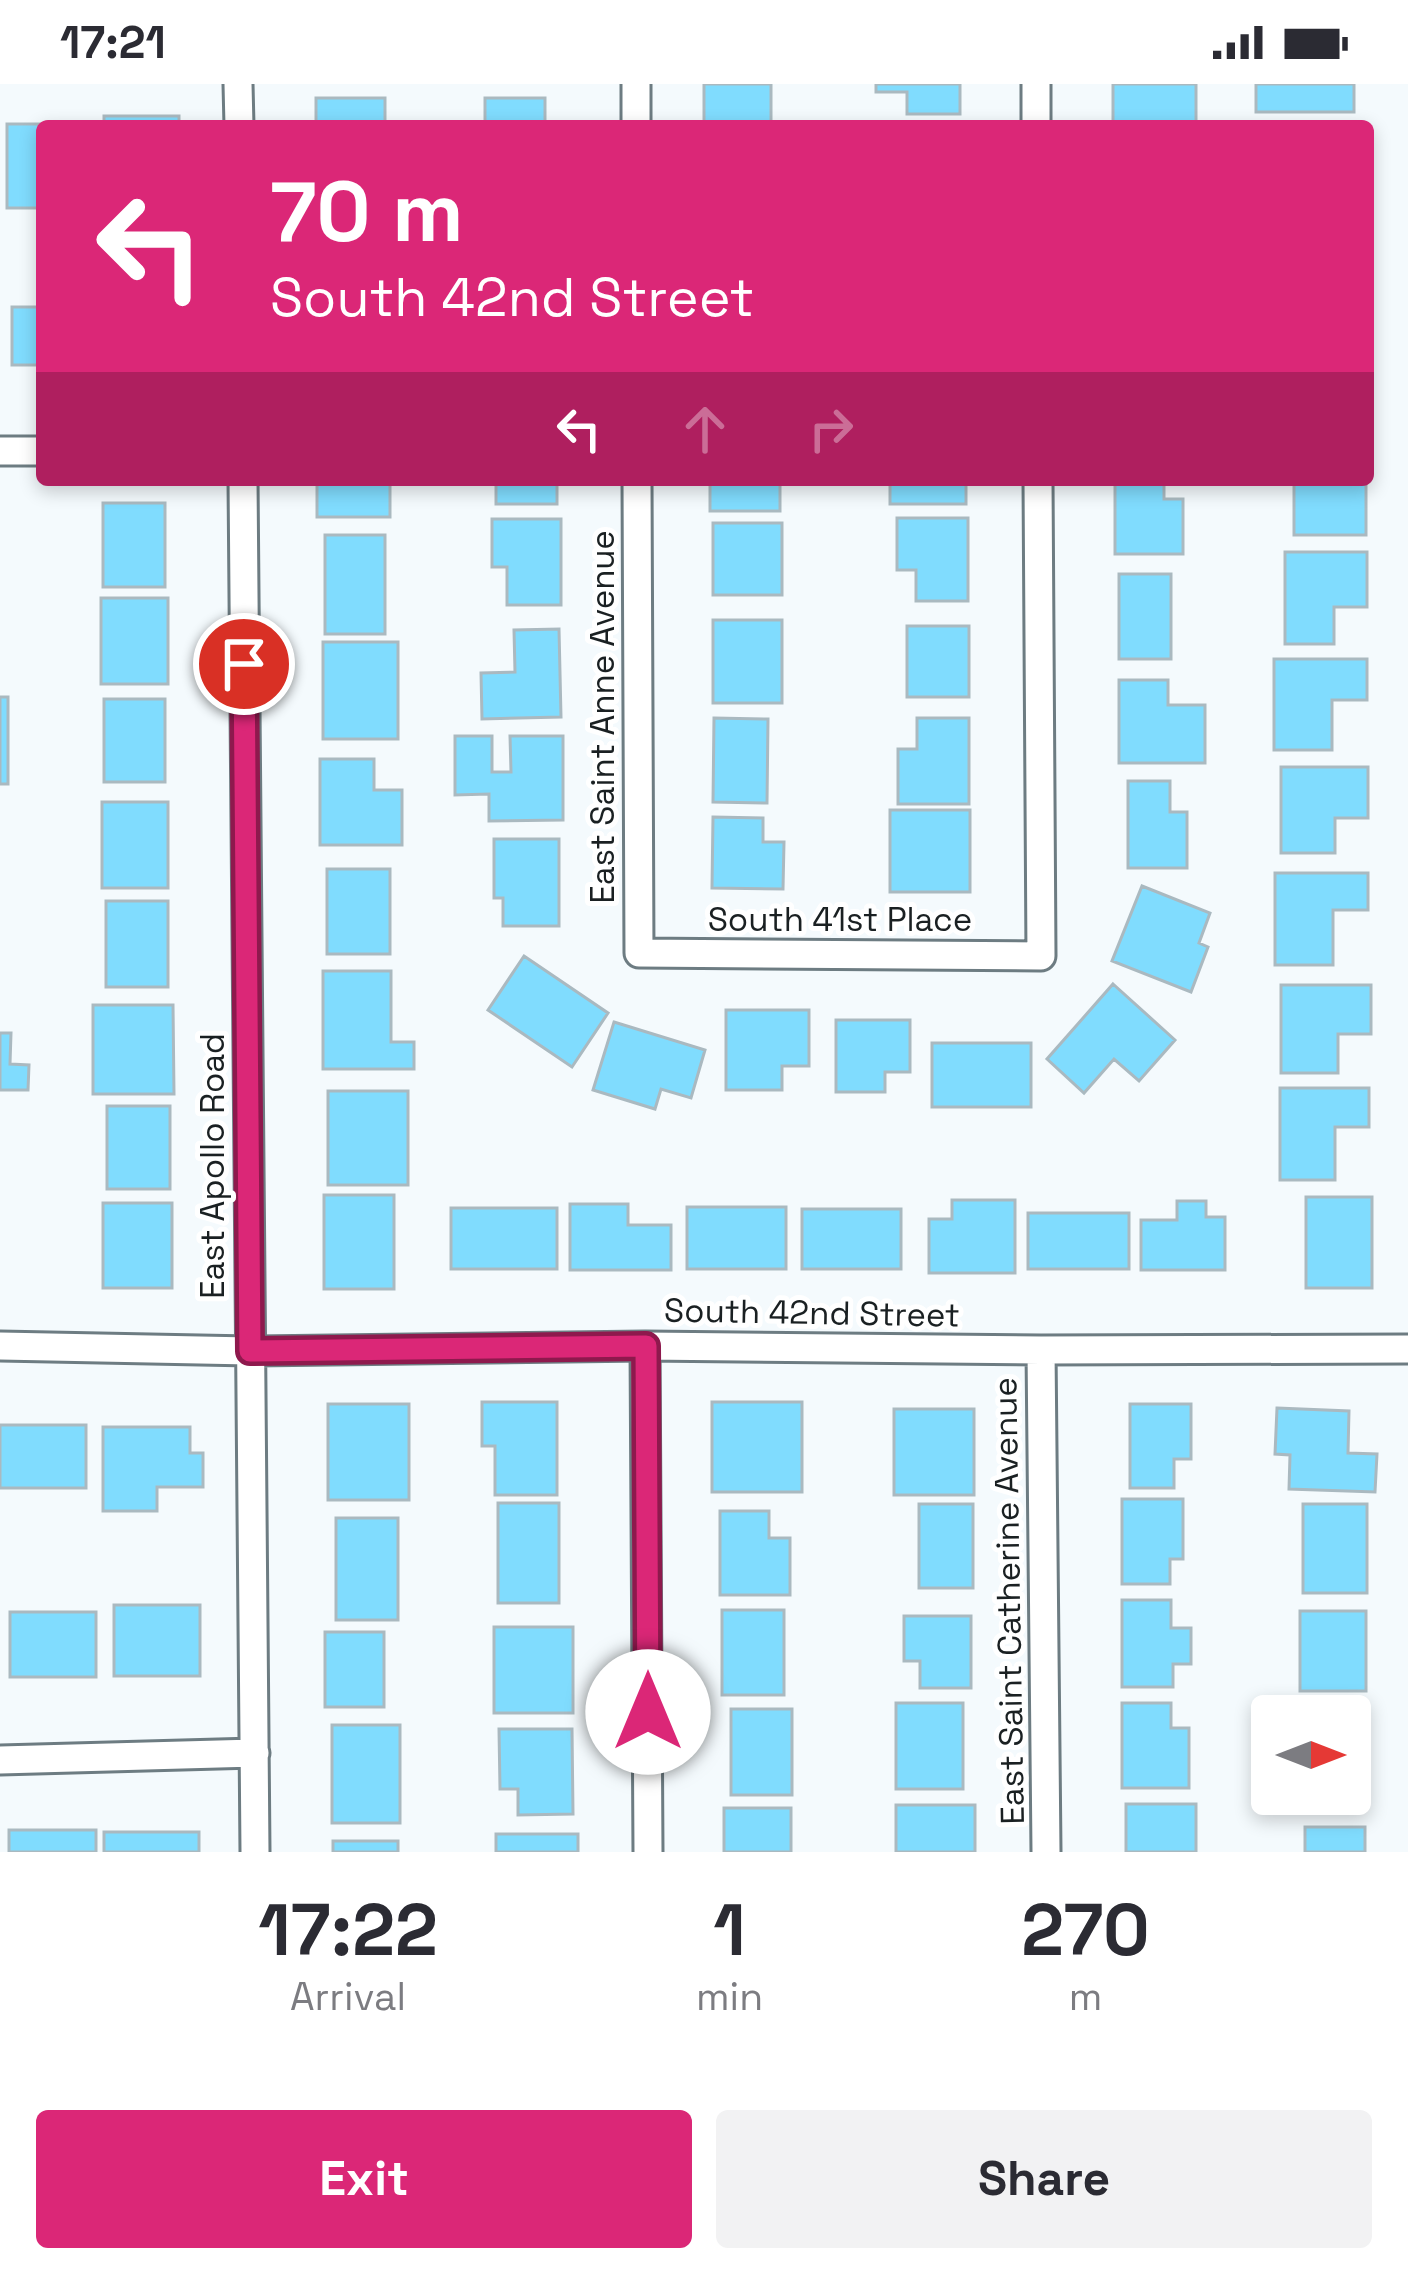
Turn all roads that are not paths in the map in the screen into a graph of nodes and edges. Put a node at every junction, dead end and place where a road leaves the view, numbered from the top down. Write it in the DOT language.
graph roads {
  1 [pos="238,84"];
  2 [pos="636,84"];
  3 [pos="1036,84"];
  4 [pos="239,120"];
  5 [pos="636,120"];
  6 [pos="1036,120"];
  7 [pos="0,451"];
  8 [pos="36,451"];
  9 [pos="243,486"];
  10 [pos="637,486"];
  11 [pos="1038,486"];
  12 [pos="639,953"];
  13 [pos="0,1346"];
  14 [pos="646,1346"];
  15 [pos="1408,1349"];
  16 [pos="1041,1350"];
  17 [pos="250,1351"];
  18 [pos="255,1753"];
  19 [pos="0,1760"];
  20 [pos="255,1852"];
  21 [pos="648,1852"];
  22 [pos="1046,1852"];
  1 -- 4 [label="street"];
  2 -- 5 [label="street"];
  3 -- 6 [label="street"];
  7 -- 8 [label="street"];
  9 -- 17 [label="street, East Apollo Road"];
  10 -- 12 [label="street, East Saint Anne Avenue"];
  11 -- 12 [label="street, South 41st Place"];
  13 -- 17 [label="street, South 42nd Street"];
  14 -- 16 [label="street, South 42nd Street"];
  14 -- 17 [label="street, South 42nd Street"];
  14 -- 21 [label="street"];
  15 -- 16 [label="street, South 42nd Street"];
  16 -- 22 [label="street, East Saint Catherine Avenue"];
  17 -- 18 [label="street, East Apollo Road"];
  18 -- 19 [label="street"];
  18 -- 20 [label="street, East Apollo Road"];
}
